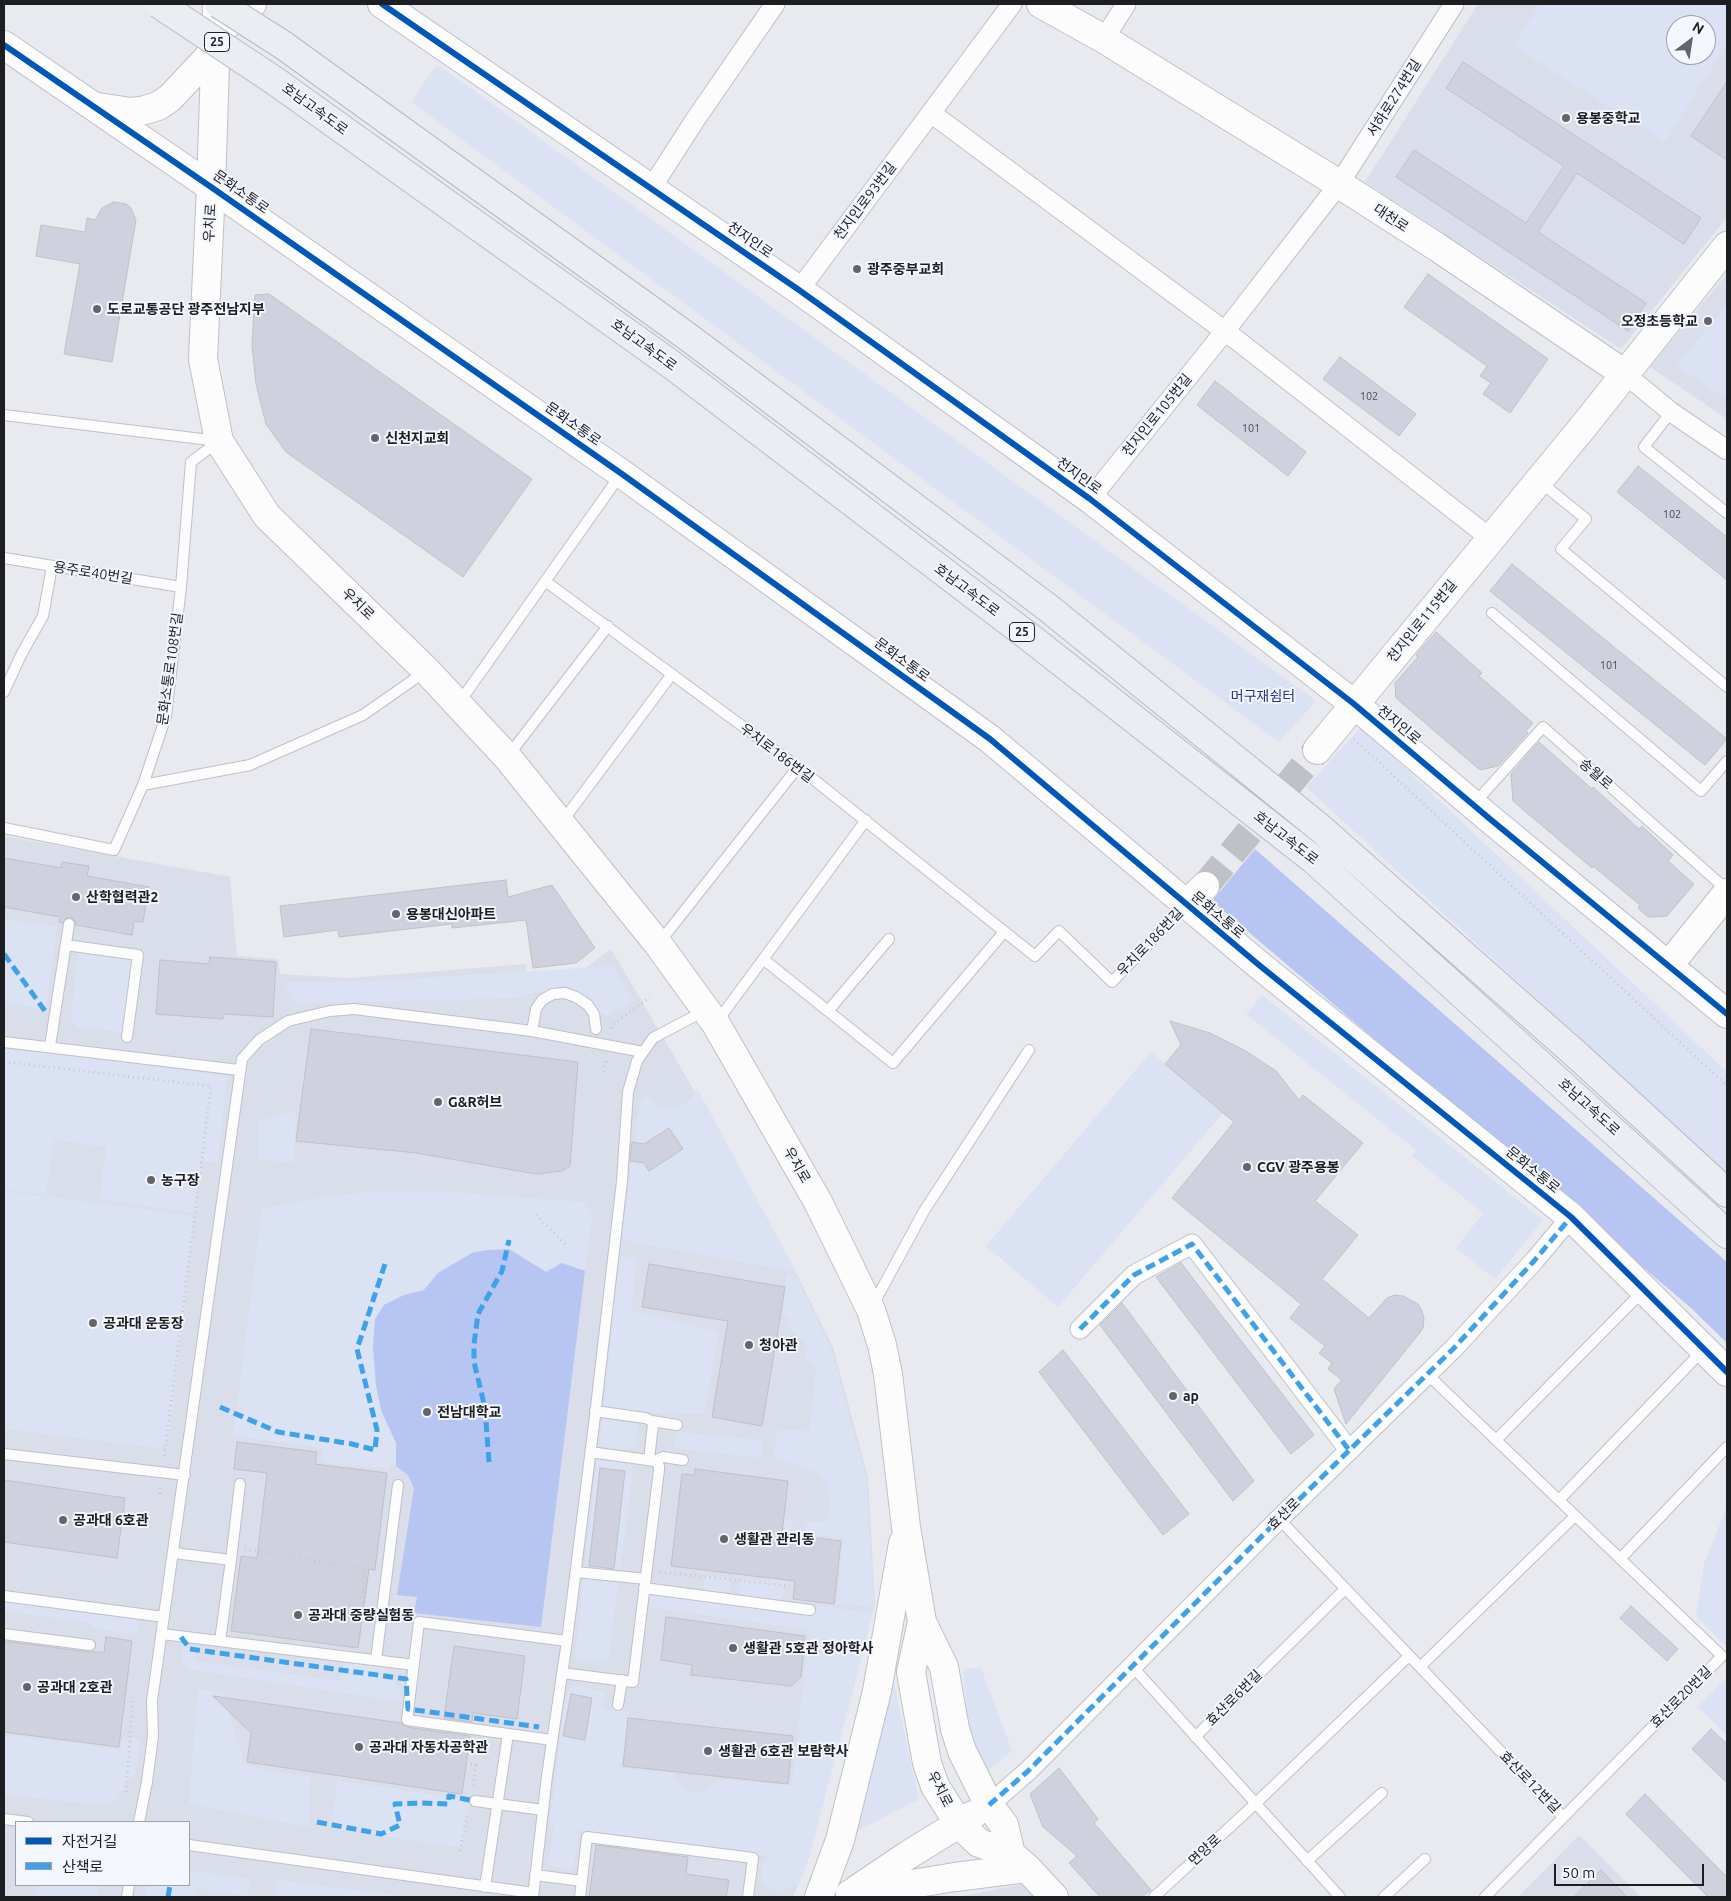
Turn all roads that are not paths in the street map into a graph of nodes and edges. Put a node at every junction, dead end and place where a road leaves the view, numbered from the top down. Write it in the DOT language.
graph roads {
  1 [pos="159,4"];
  2 [pos="218,4"];
  3 [pos="252,4"];
  4 [pos="382,4"];
  5 [pos="775,4"];
  6 [pos="1012,4"];
  7 [pos="1041,4"];
  8 [pos="1126,4"];
  9 [pos="1446,6"];
  10 [pos="1104,40"];
  11 [pos="216,42"];
  12 [pos="4,45"];
  13 [pos="94,106"];
  14 [pos="931,113"];
  15 [pos="1339,184"];
  16 [pos="211,187"];
  17 [pos="652,187"];
  18 [pos="1727,246"];
  19 [pos="799,290"];
  20 [pos="1225,331"];
  21 [pos="1625,374"];
  22 [pos="1672,412"];
  23 [pos="4,415"];
  24 [pos="219,441"];
  25 [pos="1727,450"];
  26 [pos="622,474"];
  27 [pos="1538,480"];
  28 [pos="1090,499"];
  29 [pos="1727,513"];
  30 [pos="1490,538"];
  31 [pos="4,558"];
  32 [pos="52,566"];
  33 [pos="545,581"];
  34 [pos="182,587"];
  35 [pos="1492,613"];
  36 [pos="608,626"];
  37 [pos="426,671"];
  38 [pos="672,674"];
  39 [pos="1727,687"];
  40 [pos="4,692"];
  41 [pos="458,704"];
  42 [pos="1354,704"];
  43 [pos="1317,750"];
  44 [pos="508,758"];
  45 [pos="1727,760"];
  46 [pos="798,768"];
  47 [pos="143,784"];
  48 [pos="1474,805"];
  49 [pos="866,820"];
  50 [pos="561,823"];
  51 [pos="4,828"];
  52 [pos="1727,891"];
  53 [pos="1196,895"];
  54 [pos="69,924"];
  55 [pos="1004,932"];
  56 [pos="890,939"];
  57 [pos="658,944"];
  58 [pos="66,945"];
  59 [pos="763,959"];
  60 [pos="1669,965"];
  61 [pos="828,1011"];
  62 [pos="1727,1014"];
  63 [pos="711,1017"];
  64 [pos="596,1029"];
  65 [pos="532,1031"];
  66 [pos="127,1037"];
  67 [pos="4,1042"];
  68 [pos="50,1046"];
  69 [pos="1029,1050"];
  70 [pos="643,1052"];
  71 [pos="239,1070"];
  72 [pos="1727,1193"];
  73 [pos="1571,1217"];
  74 [pos="1727,1234"];
  75 [pos="1645,1288"];
  76 [pos="871,1310"];
  77 [pos="1080,1329"];
  78 [pos="1704,1348"];
  79 [pos="1727,1372"];
  80 [pos="1427,1374"];
  81 [pos="595,1411"];
  82 [pos="652,1421"];
  83 [pos="677,1425"];
  84 [pos="1496,1440"];
  85 [pos="1727,1447"];
  86 [pos="1349,1450"];
  87 [pos="590,1452"];
  88 [pos="4,1454"];
  89 [pos="682,1460"];
  90 [pos="652,1461"];
  91 [pos="185,1475"];
  92 [pos="240,1484"];
  93 [pos="398,1485"];
  94 [pos="1559,1500"];
  95 [pos="1575,1516"];
  96 [pos="1279,1519"];
  97 [pos="906,1527"];
  98 [pos="174,1553"];
  99 [pos="1620,1559"];
  100 [pos="231,1560"];
  101 [pos="576,1572"];
  102 [pos="645,1584"];
  103 [pos="1345,1589"];
  104 [pos="4,1596"];
  105 [pos="810,1610"];
  106 [pos="164,1617"];
  107 [pos="922,1622"];
  108 [pos="4,1634"];
  109 [pos="162,1634"];
  110 [pos="567,1641"];
  111 [pos="220,1642"];
  112 [pos="90,1645"];
  113 [pos="1409,1656"];
  114 [pos="376,1660"];
  115 [pos="414,1665"];
  116 [pos="1132,1666"];
  117 [pos="1420,1667"];
  118 [pos="562,1673"];
  119 [pos="622,1680"];
  120 [pos="618,1705"];
  121 [pos="508,1734"];
  122 [pos="1195,1737"];
  123 [pos="552,1740"];
  124 [pos="1382,1793"];
  125 [pos="475,1801"];
  126 [pos="498,1804"];
  127 [pos="1255,1804"];
  128 [pos="989,1805"];
  129 [pos="542,1810"];
  130 [pos="1563,1817"];
  131 [pos="4,1819"];
  132 [pos="20,1821"];
  133 [pos="139,1821"];
  134 [pos="958,1824"];
  135 [pos="190,1845"];
  136 [pos="1425,1859"];
  137 [pos="1019,1861"];
  138 [pos="1307,1861"];
  139 [pos="535,1875"];
  140 [pos="582,1881"];
  141 [pos="486,1887"];
  142 [pos="533,1895"];
  143 [pos="848,1896"];
  144 [pos="580,1897"];
  145 [pos="748,1897"];
  146 [pos="820,1897"];
  147 [pos="1054,1897"];
  148 [pos="1154,1897"];
  149 [pos="1340,1897"];
  150 [pos="1384,1897"];
  151 [pos="1485,1897"];
  1 -- 74 [label="highway, 호남고속도로 / 25, bridge"];
  2 -- 11 [label="street, 우치로"];
  2 -- 72 [label="highway, 호남고속도로 / 25, bridge"];
  3 -- 11 [label="street"];
  4 -- 17 [label="street, 천지인로"];
  5 -- 17 [label="street"];
  6 -- 14 [label="street, 천지인로93번길"];
  7 -- 10 [label="street, 대천로"];
  8 -- 10 [label="street"];
  9 -- 15 [label="street, 서하로274번길"];
  10 -- 15 [label="street, 대천로"];
  11 -- 13 [label="street"];
  11 -- 16 [label="street, 우치로"];
  12 -- 13 [label="street, 문화소통로"];
  13 -- 16 [label="street, 문화소통로"];
  14 -- 19 [label="street, 천지인로93번길"];
  14 -- 20 [label="street"];
  15 -- 20 [label="street, 천지인로105번길"];
  15 -- 21 [label="street, 대천로"];
  16 -- 24 [label="street, 우치로"];
  16 -- 26 [label="street, 문화소통로"];
  17 -- 19 [label="street, 천지인로"];
  18 -- 21 [label="street, 천지인로115번길"];
  19 -- 28 [label="street, 천지인로"];
  20 -- 28 [label="street, 천지인로105번길"];
  20 -- 30 [label="street"];
  21 -- 22 [label="street, 대천로"];
  21 -- 27 [label="street, 천지인로115번길"];
  22 -- 25 [label="street, 대천로"];
  22 -- 29 [label="lane"];
  23 -- 24 [label="lane"];
  24 -- 34 [label="lane, 문화소통로108번길"];
  24 -- 37 [label="street, 우치로"];
  26 -- 33 [label="lane"];
  26 -- 53 [label="street, 문화소통로"];
  27 -- 30 [label="street, 천지인로115번길"];
  27 -- 39 [label="lane"];
  28 -- 42 [label="street, 천지인로"];
  30 -- 42 [label="street, 천지인로115번길"];
  31 -- 32 [label="lane, 용주로40번길"];
  32 -- 34 [label="lane, 용주로40번길"];
  32 -- 40 [label="lane"];
  33 -- 36 [label="lane, 우치로186번길"];
  33 -- 41 [label="lane"];
  34 -- 47 [label="lane, 문화소통로108번길"];
  35 -- 45 [label="lane"];
  36 -- 38 [label="lane, 우치로186번길"];
  36 -- 44 [label="lane"];
  37 -- 41 [label="street, 우치로"];
  37 -- 47 [label="lane"];
  38 -- 46 [label="lane, 우치로186번길"];
  38 -- 50 [label="lane"];
  41 -- 44 [label="street, 우치로"];
  42 -- 43 [label="street, 천지인로115번길"];
  42 -- 48 [label="street, 천지인로"];
  44 -- 50 [label="street, 우치로"];
  46 -- 49 [label="lane, 우치로186번길"];
  46 -- 57 [label="lane"];
  47 -- 51 [label="lane, 문화소통로108번길"];
  48 -- 52 [label="lane, 송월로"];
  48 -- 60 [label="street, 천지인로"];
  49 -- 55 [label="lane, 우치로186번길"];
  49 -- 59 [label="lane"];
  50 -- 57 [label="street, 우치로"];
  52 -- 60 [label="street, 송월로"];
  53 -- 55 [label="lane, 우치로186번길"];
  53 -- 73 [label="street, 문화소통로"];
  54 -- 58 [label="lane"];
  55 -- 61 [label="lane"];
  56 -- 61 [label="lane"];
  57 -- 63 [label="street, 우치로"];
  58 -- 66 [label="lane"];
  58 -- 68 [label="lane"];
  59 -- 61 [label="lane"];
  59 -- 63 [label="lane"];
  60 -- 62 [label="street, 천지인로"];
  63 -- 70 [label="lane"];
  63 -- 76 [label="street, 우치로"];
  64 -- 65 [label="lane"];
  65 -- 70 [label="lane"];
  65 -- 71 [label="lane"];
  67 -- 68 [label="lane"];
  68 -- 71 [label="lane"];
  69 -- 76 [label="lane"];
  70 -- 81 [label="lane"];
  71 -- 91 [label="lane"];
  73 -- 75 [label="street, 문화소통로"];
  73 -- 80 [label="street, 효산로"];
  75 -- 78 [label="street, 문화소통로"];
  75 -- 84 [label="lane"];
  76 -- 97 [label="street, 우치로"];
  77 -- 86 [label="street"];
  78 -- 79 [label="street, 문화소통로"];
  78 -- 94 [label="lane"];
  80 -- 84 [label="lane, 효산로20번길"];
  80 -- 86 [label="street, 효산로"];
  81 -- 82 [label="lane"];
  81 -- 87 [label="lane"];
  82 -- 83 [label="lane"];
  82 -- 90 [label="lane"];
  84 -- 94 [label="lane, 효산로20번길"];
  85 -- 99 [label="lane"];
  86 -- 96 [label="street, 효산로"];
  87 -- 90 [label="lane"];
  87 -- 101 [label="lane"];
  88 -- 91 [label="lane"];
  89 -- 90 [label="lane"];
  90 -- 102 [label="lane"];
  91 -- 98 [label="lane"];
  92 -- 100 [label="lane"];
  93 -- 114 [label="lane"];
  94 -- 95 [label="lane, 효산로20번길"];
  95 -- 99 [label="lane, 효산로20번길"];
  95 -- 117 [label="lane"];
  96 -- 103 [label="lane, 효산로12번길"];
  96 -- 116 [label="street, 효산로"];
  97 -- 107 [label="street, 우치로"];
  97 -- 146 [label="street"];
  98 -- 100 [label="lane"];
  98 -- 106 [label="lane"];
  99 -- 130 [label="lane, 효산로20번길"];
  100 -- 111 [label="lane"];
  101 -- 102 [label="lane"];
  101 -- 110 [label="lane"];
  102 -- 105 [label="lane"];
  102 -- 119 [label="lane"];
  103 -- 113 [label="lane, 효산로12번길"];
  103 -- 122 [label="lane, 효산로6번길"];
  104 -- 106 [label="lane"];
  106 -- 109 [label="lane"];
  107 -- 128 [label="street, 우치로"];
  107 -- 134 [label="street, 우치로"];
  108 -- 112 [label="lane"];
  109 -- 111 [label="lane"];
  109 -- 133 [label="lane"];
  110 -- 115 [label="lane"];
  110 -- 118 [label="lane"];
  111 -- 114 [label="lane"];
  113 -- 117 [label="lane, 효산로12번길"];
  113 -- 127 [label="lane"];
  114 -- 115 [label="lane"];
  115 -- 121 [label="lane"];
  116 -- 122 [label="lane, 효산로6번길"];
  116 -- 128 [label="street, 효산로"];
  117 -- 130 [label="lane, 효산로12번길"];
  118 -- 119 [label="lane"];
  118 -- 123 [label="lane"];
  119 -- 120 [label="lane"];
  121 -- 123 [label="lane"];
  121 -- 126 [label="lane"];
  122 -- 127 [label="lane, 효산로6번길"];
  123 -- 129 [label="lane"];
  124 -- 138 [label="lane"];
  125 -- 126 [label="lane"];
  126 -- 129 [label="lane"];
  126 -- 141 [label="lane"];
  127 -- 138 [label="lane, 효산로6번길"];
  127 -- 148 [label="lane, 면앙로"];
  128 -- 134 [label="street"];
  128 -- 137 [label="street"];
  129 -- 139 [label="lane"];
  130 -- 151 [label="lane, 효산로12번길"];
  131 -- 132 [label="lane"];
  134 -- 137 [label="street"];
  134 -- 143 [label="street, 우치로"];
  135 -- 141 [label="lane"];
  136 -- 150 [label="lane"];
  137 -- 143 [label="street"];
  137 -- 147 [label="street"];
  138 -- 149 [label="lane, 효산로6번길"];
  139 -- 140 [label="lane"];
  139 -- 142 [label="lane"];
  140 -- 144 [label="lane"];
  140 -- 145 [label="lane"];
  141 -- 142 [label="lane"];
}
